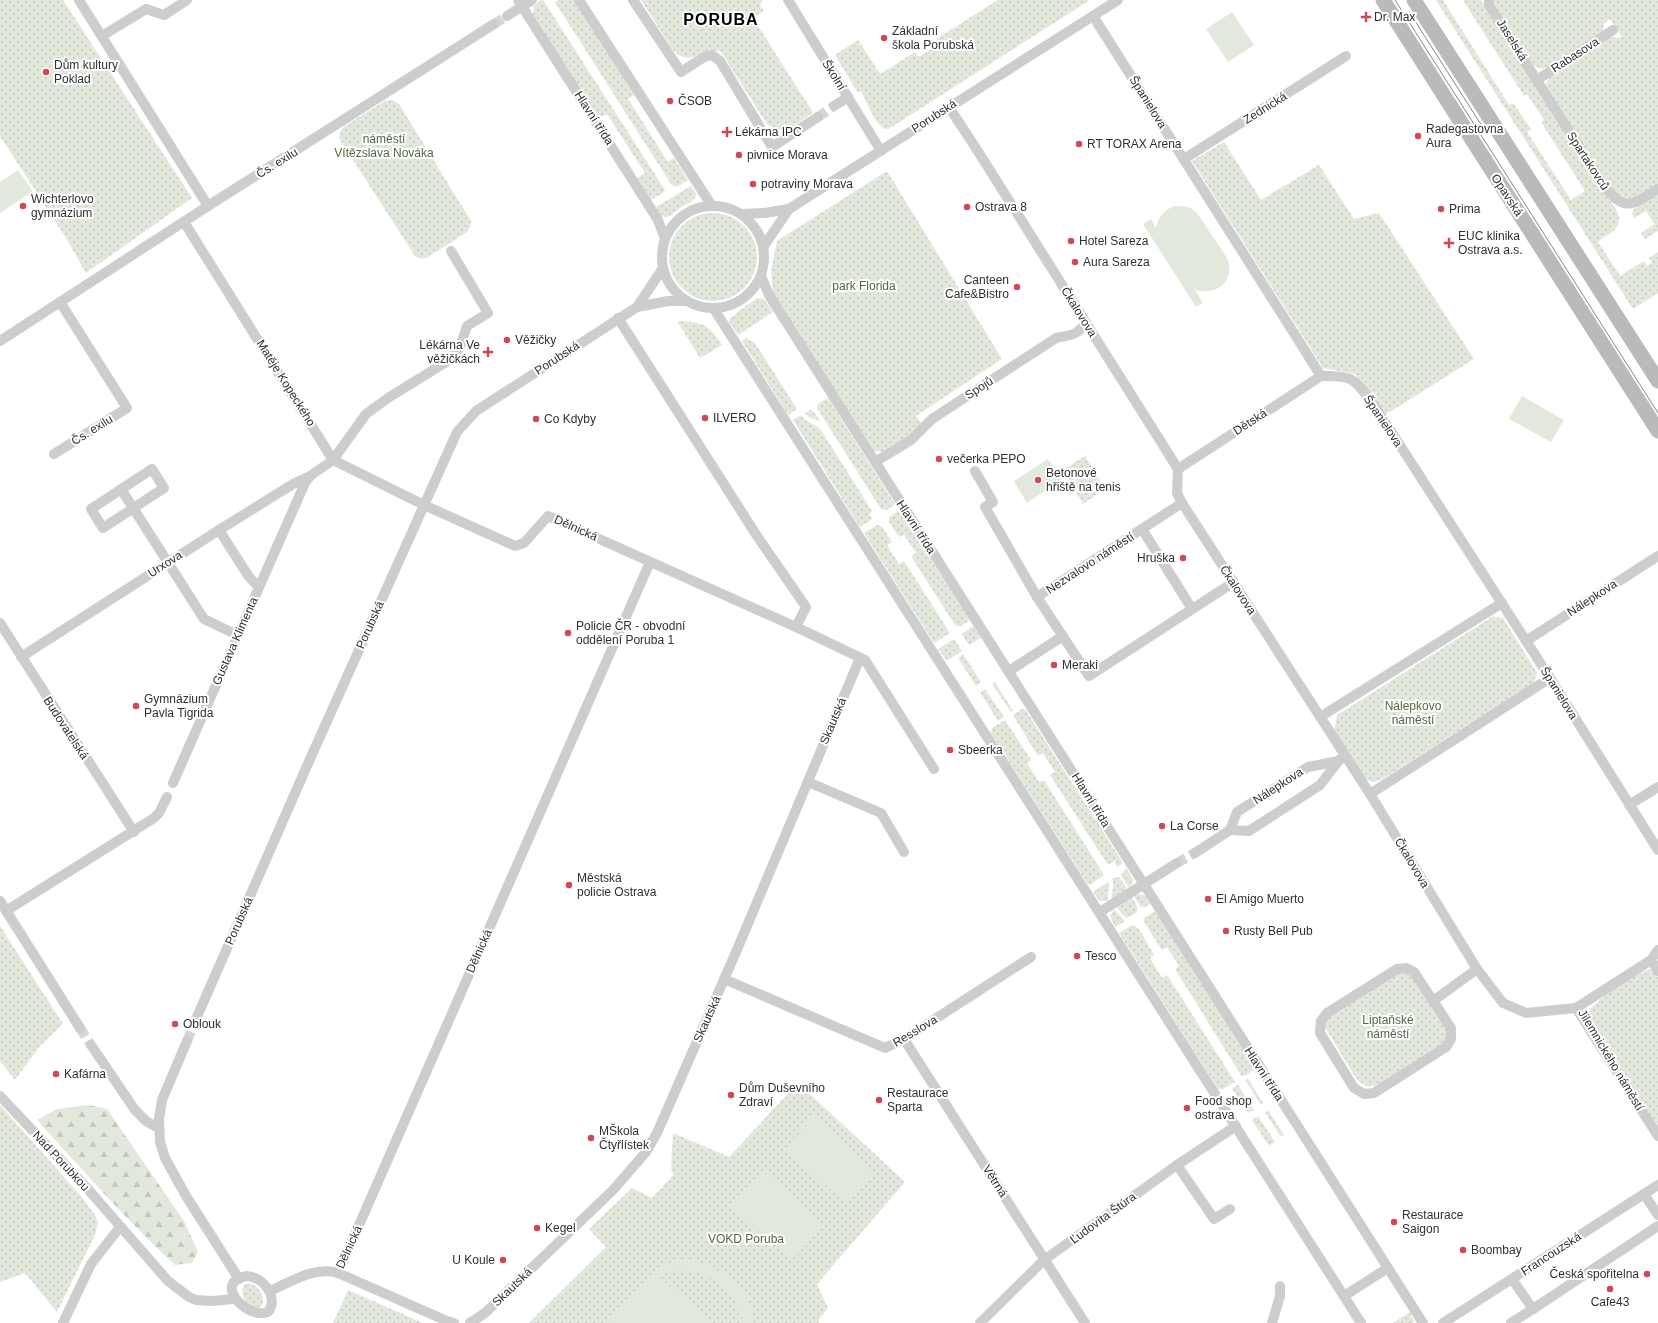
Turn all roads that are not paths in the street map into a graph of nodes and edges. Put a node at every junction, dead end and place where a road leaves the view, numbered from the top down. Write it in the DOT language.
graph roads {
  1 [pos="79,0"];
  2 [pos="187,0"];
  3 [pos="532,0"];
  4 [pos="579,0"];
  5 [pos="633,0"];
  6 [pos="788,0"];
  7 [pos="1118,0"];
  8 [pos="1383,0"];
  9 [pos="1414,0"];
  10 [pos="1489,0"];
  11 [pos="520,3"];
  12 [pos="146,4"];
  13 [pos="507,16"];
  14 [pos="1093,16"];
  15 [pos="494,24"];
  16 [pos="1613,30"];
  17 [pos="102,36"];
  18 [pos="1346,56"];
  19 [pos="1536,80"];
  20 [pos="848,97"];
  21 [pos="834,106"];
  22 [pos="949,107"];
  23 [pos="818,117"];
  24 [pos="881,151"];
  25 [pos="1184,159"];
  26 [pos="1658,189"];
  27 [pos="208,206"];
  28 [pos="712,206"];
  29 [pos="789,208"];
  30 [pos="741,214"];
  31 [pos="184,222"];
  32 [pos="665,238"];
  33 [pos="764,246"];
  34 [pos="451,251"];
  35 [pos="663,268"];
  36 [pos="761,276"];
  37 [pos="686,301"];
  38 [pos="60,302"];
  39 [pos="637,307"];
  40 [pos="714,309"];
  41 [pos="618,318"];
  42 [pos="1086,323"];
  43 [pos="0,342"];
  44 [pos="1321,376"];
  45 [pos="1658,381"];
  46 [pos="1658,431"];
  47 [pos="54,454"];
  48 [pos="333,460"];
  49 [pos="875,462"];
  50 [pos="1178,469"];
  51 [pos="975,471"];
  52 [pos="310,476"];
  53 [pos="121,489"];
  54 [pos="1182,503"];
  55 [pos="424,505"];
  56 [pos="133,508"];
  57 [pos="1142,529"];
  58 [pos="219,530"];
  59 [pos="1658,556"];
  60 [pos="168,562"];
  61 [pos="650,562"];
  62 [pos="1234,582"];
  63 [pos="259,587"];
  64 [pos="1037,597"];
  65 [pos="1502,603"];
  66 [pos="1192,609"];
  67 [pos="0,623"];
  68 [pos="796,627"];
  69 [pos="237,635"];
  70 [pos="1063,636"];
  71 [pos="1526,641"];
  72 [pos="21,657"];
  73 [pos="860,658"];
  74 [pos="1009,671"];
  75 [pos="1550,678"];
  76 [pos="1320,717"];
  77 [pos="1342,758"];
  78 [pos="934,769"];
  79 [pos="808,782"];
  80 [pos="173,783"];
  81 [pos="1658,787"];
  82 [pos="1370,794"];
  83 [pos="167,797"];
  84 [pos="1629,805"];
  85 [pos="1230,830"];
  86 [pos="134,832"];
  87 [pos="1658,850"];
  88 [pos="904,852"];
  89 [pos="1195,853"];
  90 [pos="1177,863"];
  91 [pos="1144,884"];
  92 [pos="0,900"];
  93 [pos="6,911"];
  94 [pos="1100,912"];
  95 [pos="1658,950"];
  96 [pos="1031,957"];
  97 [pos="1651,960"];
  98 [pos="1477,969"];
  99 [pos="1658,971"];
  100 [pos="724,979"];
  101 [pos="1433,1001"];
  102 [pos="1576,1008"];
  103 [pos="196,1019"];
  104 [pos="80,1028"];
  105 [pos="904,1039"];
  106 [pos="187,1041"];
  107 [pos="91,1045"];
  108 [pos="0,1096"];
  109 [pos="1236,1126"];
  110 [pos="158,1128"];
  111 [pos="1658,1136"];
  112 [pos="1177,1165"];
  113 [pos="1658,1185"];
  114 [pos="1644,1194"];
  115 [pos="1230,1209"];
  116 [pos="1658,1215"];
  117 [pos="1658,1226"];
  118 [pos="120,1227"];
  119 [pos="1044,1260"];
  120 [pos="1388,1268"];
  121 [pos="338,1273"];
  122 [pos="1512,1278"];
  123 [pos="239,1279"];
  124 [pos="1280,1286"];
  125 [pos="270,1291"];
  126 [pos="1344,1296"];
  127 [pos="233,1299"];
  128 [pos="1533,1309"];
  129 [pos="265,1320"];
  130 [pos="63,1323"];
  131 [pos="454,1323"];
  132 [pos="470,1323"];
  133 [pos="980,1323"];
  134 [pos="1085,1323"];
  135 [pos="1272,1323"];
  136 [pos="1362,1323"];
  137 [pos="1423,1323"];
  138 [pos="1443,1323"];
  139 [pos="1511,1323"];
  1 -- 17 [label="street"];
  2 -- 12 [label="street"];
  3 -- 11 [label="street"];
  4 -- 28 [label="street"];
  5 -- 23 [label="street"];
  6 -- 20 [label="street, Školní"];
  7 -- 14 [label="street, Porubská"];
  8 -- 46 [label="main road, Opavská"];
  9 -- 45 [label="main road"];
  10 -- 19 [label="street, Jaselská"];
  11 -- 13 [label="street"];
  11 -- 32 [label="street, Hlavní třída"];
  12 -- 17 [label="street"];
  14 -- 22 [label="street, Porubská"];
  14 -- 25 [label="street, Španielova"];
  15 -- 27 [label="street, Čs. exilu"];
  16 -- 19 [label="street, Rabasova"];
  17 -- 27 [label="street"];
  18 -- 25 [label="street, Zednická"];
  19 -- 26 [label="street, Spartakovců"];
  20 -- 21 [label="street"];
  20 -- 24 [label="street, Školní"];
  22 -- 24 [label="street, Porubská"];
  22 -- 42 [label="street, Čkalovova"];
  24 -- 29 [label="street, Porubská"];
  25 -- 44 [label="street, Španielova"];
  27 -- 31 [label="street, Čs. exilu"];
  28 -- 30 [label="street"];
  28 -- 32 [label="street"];
  29 -- 30 [label="street"];
  29 -- 33 [label="street, Porubská"];
  30 -- 33 [label="street"];
  31 -- 38 [label="street, Čs. exilu"];
  31 -- 48 [label="street, Matěje Kopeckého"];
  32 -- 35 [label="street"];
  33 -- 36 [label="street"];
  34 -- 48 [label="street, Gustava Klimenta"];
  35 -- 37 [label="street"];
  35 -- 39 [label="street, Porubská"];
  36 -- 40 [label="street"];
  36 -- 49 [label="street, Hlavní třída"];
  37 -- 39 [label="street, Porubská"];
  37 -- 40 [label="street"];
  38 -- 43 [label="street, Čs. exilu"];
  38 -- 47 [label="street, Čs. exilu"];
  39 -- 41 [label="street, Porubská"];
  40 -- 94 [label="street"];
  41 -- 55 [label="street, Porubská"];
  41 -- 68 [label="street"];
  42 -- 49 [label="street, Spojů"];
  42 -- 50 [label="street, Čkalovova"];
  44 -- 50 [label="street, Dětská"];
  44 -- 65 [label="street, Španielova"];
  48 -- 52 [label="street, Gustava Klimenta"];
  48 -- 55 [label="street"];
  49 -- 74 [label="street, Hlavní třída"];
  50 -- 54 [label="street, Čkalovova"];
  51 -- 64 [label="street"];
  52 -- 58 [label="street, Urxova"];
  52 -- 63 [label="street, Gustava Klimenta"];
  53 -- 56 [label="street"];
  53 -- 56 [label="street"];
  53 -- 56 [label="street"];
  54 -- 57 [label="street, Nezvalovo náměstí"];
  54 -- 62 [label="street, Čkalovova"];
  55 -- 61 [label="street, Dělnická"];
  55 -- 103 [label="street, Porubská"];
  56 -- 60 [label="street"];
  57 -- 64 [label="street, Nezvalovo náměstí"];
  57 -- 66 [label="street, Nezvalovo náměstí"];
  58 -- 60 [label="street, Urxova"];
  58 -- 63 [label="street, Gustava Klimenta"];
  59 -- 71 [label="street, Nálepkova"];
  60 -- 69 [label="street"];
  60 -- 72 [label="street, Urxova"];
  61 -- 68 [label="street, Dělnická"];
  61 -- 121 [label="street, Dělnická"];
  62 -- 66 [label="street, Nezvalovo náměstí"];
  62 -- 76 [label="street, Čkalovova"];
  63 -- 69 [label="street, Gustava Klimenta"];
  64 -- 70 [label="street, Nezvalovo náměstí"];
  65 -- 71 [label="street, Španielova"];
  65 -- 76 [label="street"];
  66 -- 70 [label="street, Nezvalovo náměstí"];
  67 -- 72 [label="street, Budovatelská"];
  68 -- 73 [label="street, Dělnická"];
  69 -- 80 [label="street, Gustava Klimenta"];
  70 -- 74 [label="street"];
  71 -- 75 [label="street, Španielova"];
  72 -- 86 [label="street, Budovatelská"];
  73 -- 78 [label="street"];
  73 -- 79 [label="street, Skautská"];
  74 -- 91 [label="street, Hlavní třída"];
  75 -- 82 [label="street"];
  75 -- 84 [label="street, Španielova"];
  76 -- 77 [label="street, Čkalovova"];
  77 -- 82 [label="street, Čkalovova"];
  77 -- 85 [label="street, Nálepkova"];
  77 -- 85 [label="street, Nálepkova"];
  79 -- 88 [label="street"];
  79 -- 100 [label="street, Skautská"];
  81 -- 84 [label="street"];
  82 -- 98 [label="street, Čkalovova"];
  83 -- 86 [label="street"];
  84 -- 87 [label="street, Španielova"];
  85 -- 89 [label="street"];
  86 -- 93 [label="street"];
  90 -- 91 [label="street"];
  91 -- 94 [label="street"];
  91 -- 120 [label="street, Hlavní třída"];
  92 -- 93 [label="street"];
  93 -- 104 [label="street"];
  94 -- 109 [label="street"];
  95 -- 97 [label="street"];
  96 -- 105 [label="street, Resslova"];
  97 -- 99 [label="street"];
  97 -- 102 [label="street, Jilemnického náměstí"];
  98 -- 101 [label="street"];
  98 -- 102 [label="street, Čkalovova"];
  100 -- 105 [label="street, Resslova"];
  100 -- 132 [label="street, Skautská"];
  101 -- 101 [label="street"];
  102 -- 111 [label="street, Jilemnického náměstí"];
  105 -- 119 [label="street, Větrná"];
  106 -- 110 [label="street"];
  107 -- 110 [label="street"];
  108 -- 118 [label="street, Nad Porubkou"];
  109 -- 112 [label="street, Ľudovíta Štúra"];
  109 -- 126 [label="street"];
  110 -- 123 [label="street"];
  112 -- 115 [label="street"];
  112 -- 119 [label="street, Ľudovíta Štúra"];
  113 -- 114 [label="street, Francouzská"];
  114 -- 116 [label="street"];
  114 -- 122 [label="street, Francouzská"];
  117 -- 128 [label="street"];
  118 -- 127 [label="street, Nad Porubkou"];
  118 -- 130 [label="street"];
  119 -- 133 [label="street, Ľudovíta Štúra"];
  119 -- 134 [label="street, Větrná"];
  120 -- 126 [label="street"];
  120 -- 137 [label="street, Hlavní třída"];
  121 -- 125 [label="street, Dělnická"];
  121 -- 131 [label="street"];
  122 -- 128 [label="street"];
  122 -- 138 [label="street, Francouzská"];
  123 -- 125 [label="street"];
  123 -- 127 [label="street"];
  124 -- 135 [label="street"];
  125 -- 129 [label="street"];
  126 -- 136 [label="street"];
  127 -- 129 [label="street"];
  128 -- 139 [label="street"];
}
